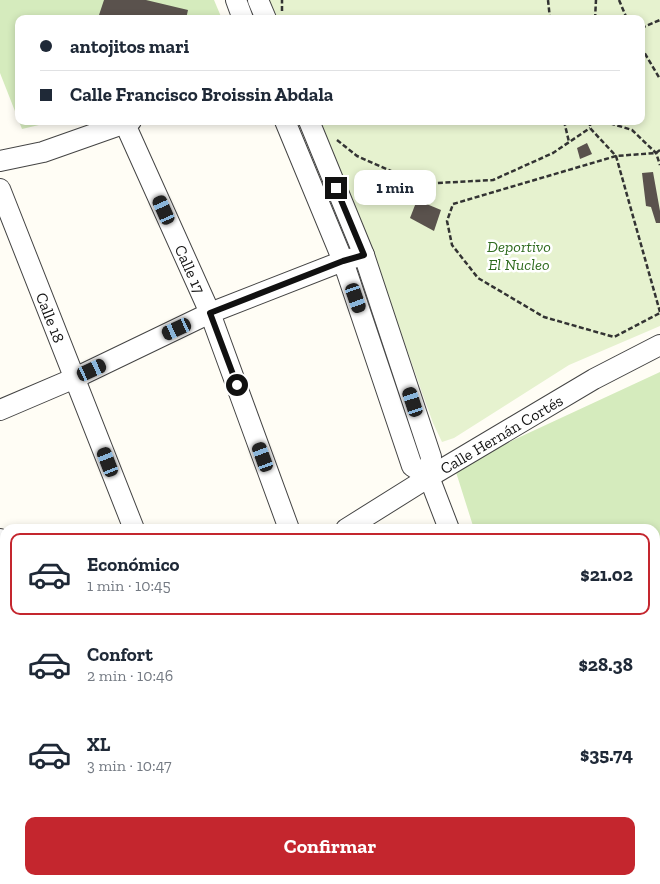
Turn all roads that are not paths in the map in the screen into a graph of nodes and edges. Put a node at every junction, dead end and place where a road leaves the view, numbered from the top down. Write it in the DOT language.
graph roads {
  1 [pos="236,0"];
  2 [pos="258,0"];
  3 [pos="242,15"];
  4 [pos="264,15"];
  5 [pos="120,125"];
  6 [pos="129,125"];
  7 [pos="287,125"];
  8 [pos="311,125"];
  9 [pos="0,161"];
  10 [pos="0,189"];
  11 [pos="364,255"];
  12 [pos="343,261"];
  13 [pos="210,313"];
  14 [pos="660,345"];
  15 [pos="75,378"];
  16 [pos="0,410"];
  17 [pos="429,478"];
  18 [pos="132,524"];
  19 [pos="287,524"];
  20 [pos="354,524"];
  21 [pos="447,524"];
  1 -- 3 [label="street"];
  2 -- 4 [label="street"];
  5 -- 9 [label="street"];
  6 -- 13 [label="street, Calle 17"];
  7 -- 12 [label="street"];
  8 -- 11 [label="street"];
  10 -- 15 [label="street, Calle 18"];
  11 -- 12 [label="street"];
  11 -- 17 [label="street"];
  12 -- 13 [label="street"];
  12 -- 17 [label="street"];
  13 -- 15 [label="street"];
  13 -- 19 [label="street, Calle 17"];
  14 -- 17 [label="street, Calle Hernán Cortés"];
  15 -- 16 [label="street"];
  15 -- 18 [label="street, Calle 18"];
  17 -- 20 [label="street, Calle Hernán Cortés"];
  17 -- 21 [label="street"];
}
